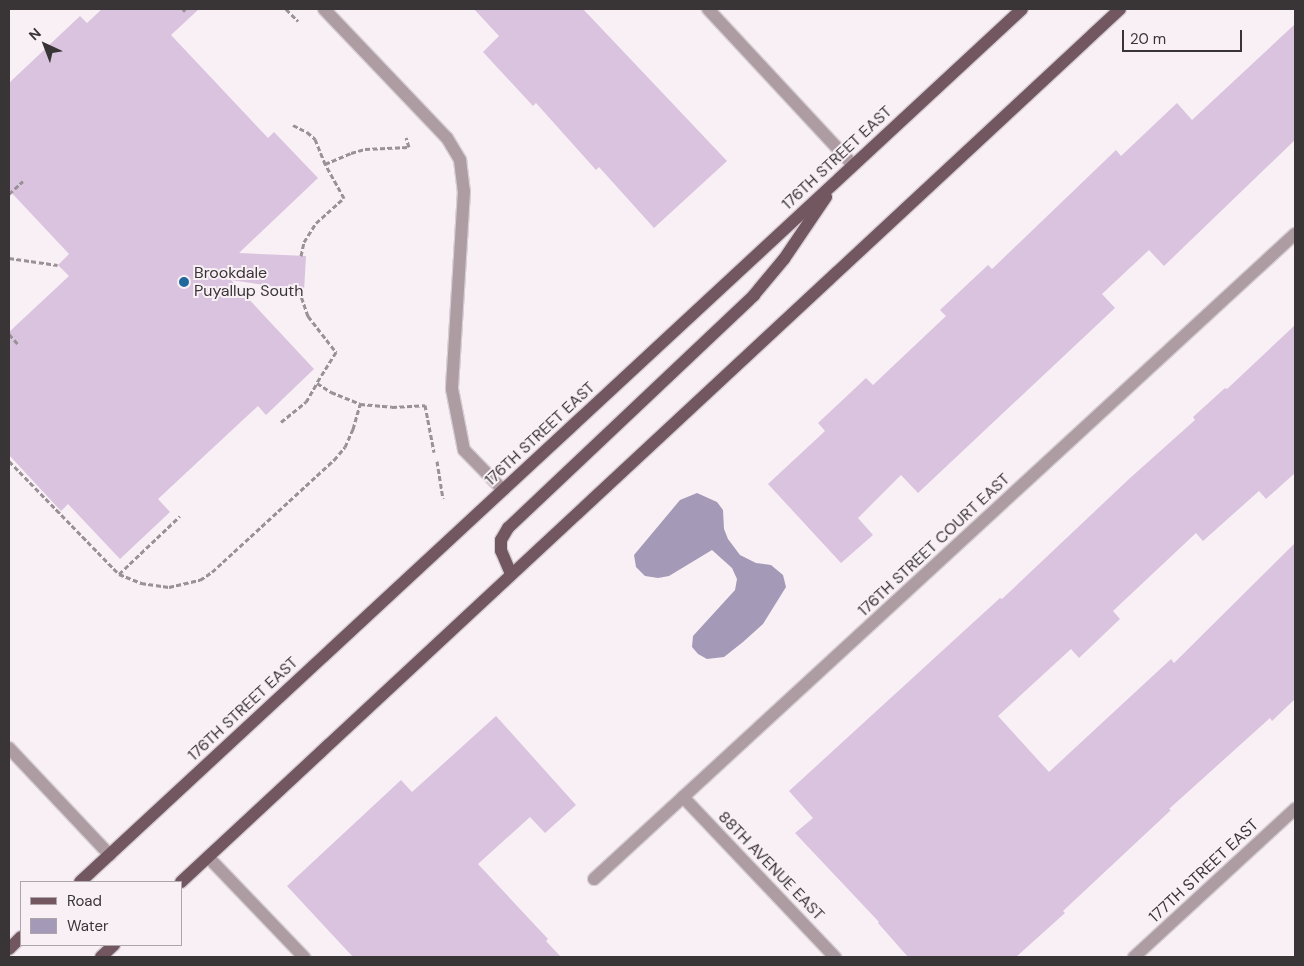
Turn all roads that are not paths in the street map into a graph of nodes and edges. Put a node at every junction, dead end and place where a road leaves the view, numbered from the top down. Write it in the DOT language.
graph roads {
  1 [pos="324,9"];
  2 [pos="708,9"];
  3 [pos="1022,9"];
  4 [pos="1120,9"];
  5 [pos="853,165"];
  6 [pos="839,179"];
  7 [pos="1295,234"];
  8 [pos="503,490"];
  9 [pos="511,574"];
  10 [pos="9,748"];
  11 [pos="683,798"];
  12 [pos="1295,809"];
  13 [pos="110,854"];
  14 [pos="208,857"];
  15 [pos="594,879"];
  16 [pos="81,881"];
  17 [pos="182,881"];
  18 [pos="20,938"];
  19 [pos="113,946"];
  20 [pos="9,949"];
  21 [pos="101,957"];
  22 [pos="304,957"];
  23 [pos="835,957"];
  24 [pos="1134,957"];
  1 -- 8 [label="street"];
  2 -- 5 [label="street"];
  3 -- 5 [label="main road, 176TH STREET EAST"];
  4 -- 9 [label="main road"];
  5 -- 6 [label="main road, 176TH STREET EAST"];
  6 -- 8 [label="main road, 176TH STREET EAST"];
  6 -- 9 [label="main road"];
  7 -- 11 [label="street, 176TH STREET COURT EAST"];
  8 -- 13 [label="main road, 176TH STREET EAST"];
  9 -- 14 [label="main road"];
  10 -- 13 [label="street"];
  11 -- 15 [label="street, 176TH STREET COURT EAST"];
  11 -- 23 [label="street, 88TH AVENUE EAST"];
  12 -- 24 [label="street, 177TH STREET EAST"];
  13 -- 16 [label="main road, 176TH STREET EAST"];
  14 -- 17 [label="main road"];
  14 -- 22 [label="street"];
  18 -- 20 [label="main road"];
  19 -- 21 [label="main road"];
}
